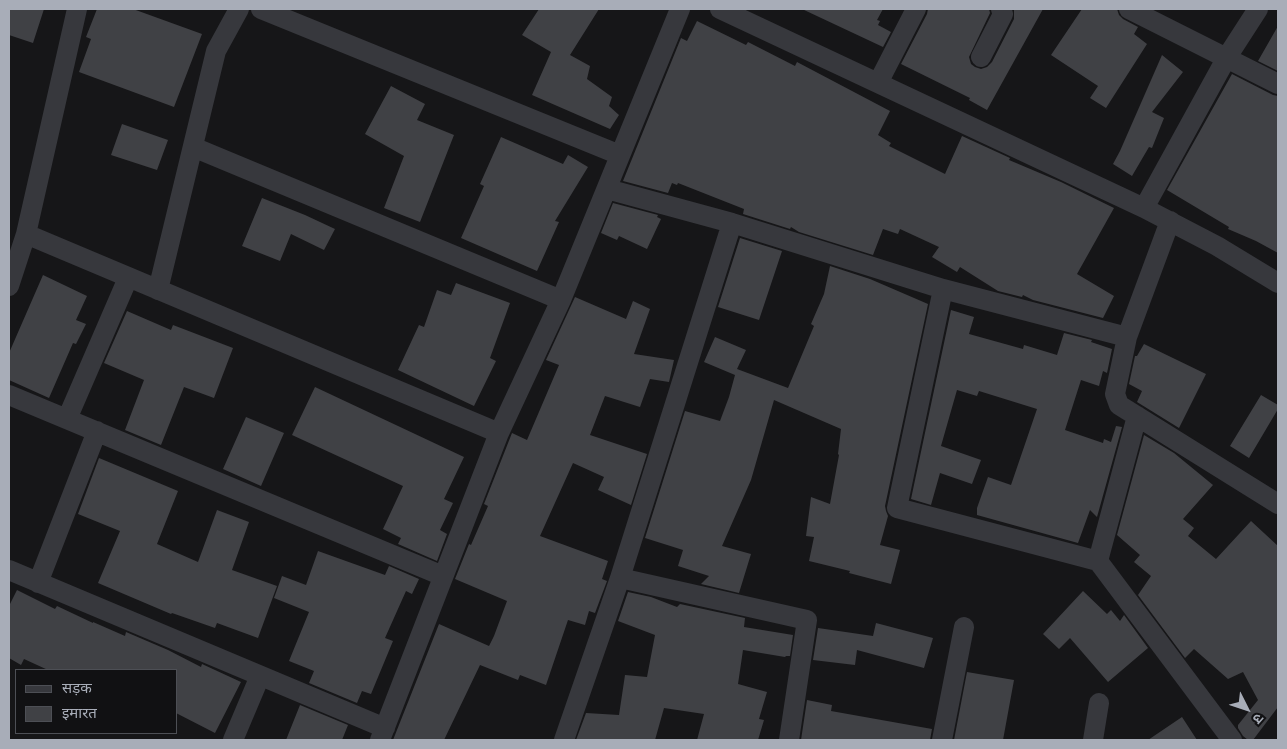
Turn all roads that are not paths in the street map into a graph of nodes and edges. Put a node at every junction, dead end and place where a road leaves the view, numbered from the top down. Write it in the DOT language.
graph roads {
  1 [pos="77,9"];
  2 [pos="238,9"];
  3 [pos="261,9"];
  4 [pos="680,9"];
  5 [pos="720,9"];
  6 [pos="916,9"];
  7 [pos="1001,9"];
  8 [pos="1128,9"];
  9 [pos="1258,9"];
  10 [pos="981,57"];
  11 [pos="1228,58"];
  12 [pos="878,83"];
  13 [pos="1278,84"];
  14 [pos="193,147"];
  15 [pos="620,155"];
  16 [pos="607,188"];
  17 [pos="1144,208"];
  18 [pos="1170,221"];
  19 [pos="732,223"];
  20 [pos="26,234"];
  21 [pos="128,278"];
  22 [pos="1278,283"];
  23 [pos="9,286"];
  24 [pos="943,289"];
  25 [pos="158,290"];
  26 [pos="561,300"];
  27 [pos="1126,337"];
  28 [pos="9,395"];
  29 [pos="1137,416"];
  30 [pos="67,419"];
  31 [pos="96,431"];
  32 [pos="499,433"];
  33 [pos="1278,504"];
  34 [pos="1098,561"];
  35 [pos="9,570"];
  36 [pos="442,576"];
  37 [pos="620,578"];
  38 [pos="38,583"];
  39 [pos="964,626"];
  40 [pos="260,676"];
  41 [pos="1099,703"];
  42 [pos="382,734"];
  43 [pos="234,740"];
  44 [pos="564,740"];
  45 [pos="788,740"];
  46 [pos="942,740"];
  47 [pos="1093,740"];
  48 [pos="1232,740"];
  1 -- 20 [label="street"];
  2 -- 14 [label="street"];
  3 -- 15 [label="street"];
  4 -- 15 [label="street"];
  5 -- 12 [label="street"];
  6 -- 12 [label="street"];
  7 -- 10 [label="street"];
  8 -- 11 [label="street"];
  9 -- 11 [label="street"];
  11 -- 13 [label="street"];
  11 -- 17 [label="street"];
  12 -- 17 [label="street"];
  14 -- 25 [label="street"];
  14 -- 26 [label="street"];
  15 -- 16 [label="street"];
  16 -- 19 [label="street"];
  16 -- 26 [label="street"];
  17 -- 18 [label="street"];
  18 -- 22 [label="street"];
  18 -- 27 [label="street"];
  19 -- 24 [label="street"];
  19 -- 37 [label="street"];
  20 -- 21 [label="street"];
  20 -- 23 [label="street"];
  21 -- 25 [label="street"];
  21 -- 30 [label="street"];
  24 -- 27 [label="street"];
  24 -- 34 [label="street"];
  25 -- 32 [label="street"];
  26 -- 32 [label="street"];
  27 -- 29 [label="street"];
  28 -- 30 [label="street"];
  29 -- 33 [label="street"];
  29 -- 34 [label="street"];
  30 -- 31 [label="street"];
  31 -- 36 [label="street"];
  31 -- 38 [label="street"];
  32 -- 36 [label="street"];
  34 -- 48 [label="street"];
  35 -- 38 [label="street"];
  36 -- 42 [label="street"];
  37 -- 44 [label="street"];
  37 -- 45 [label="street"];
  38 -- 40 [label="street"];
  39 -- 46 [label="street"];
  40 -- 42 [label="street"];
  40 -- 43 [label="street"];
  41 -- 47 [label="street"];
}
